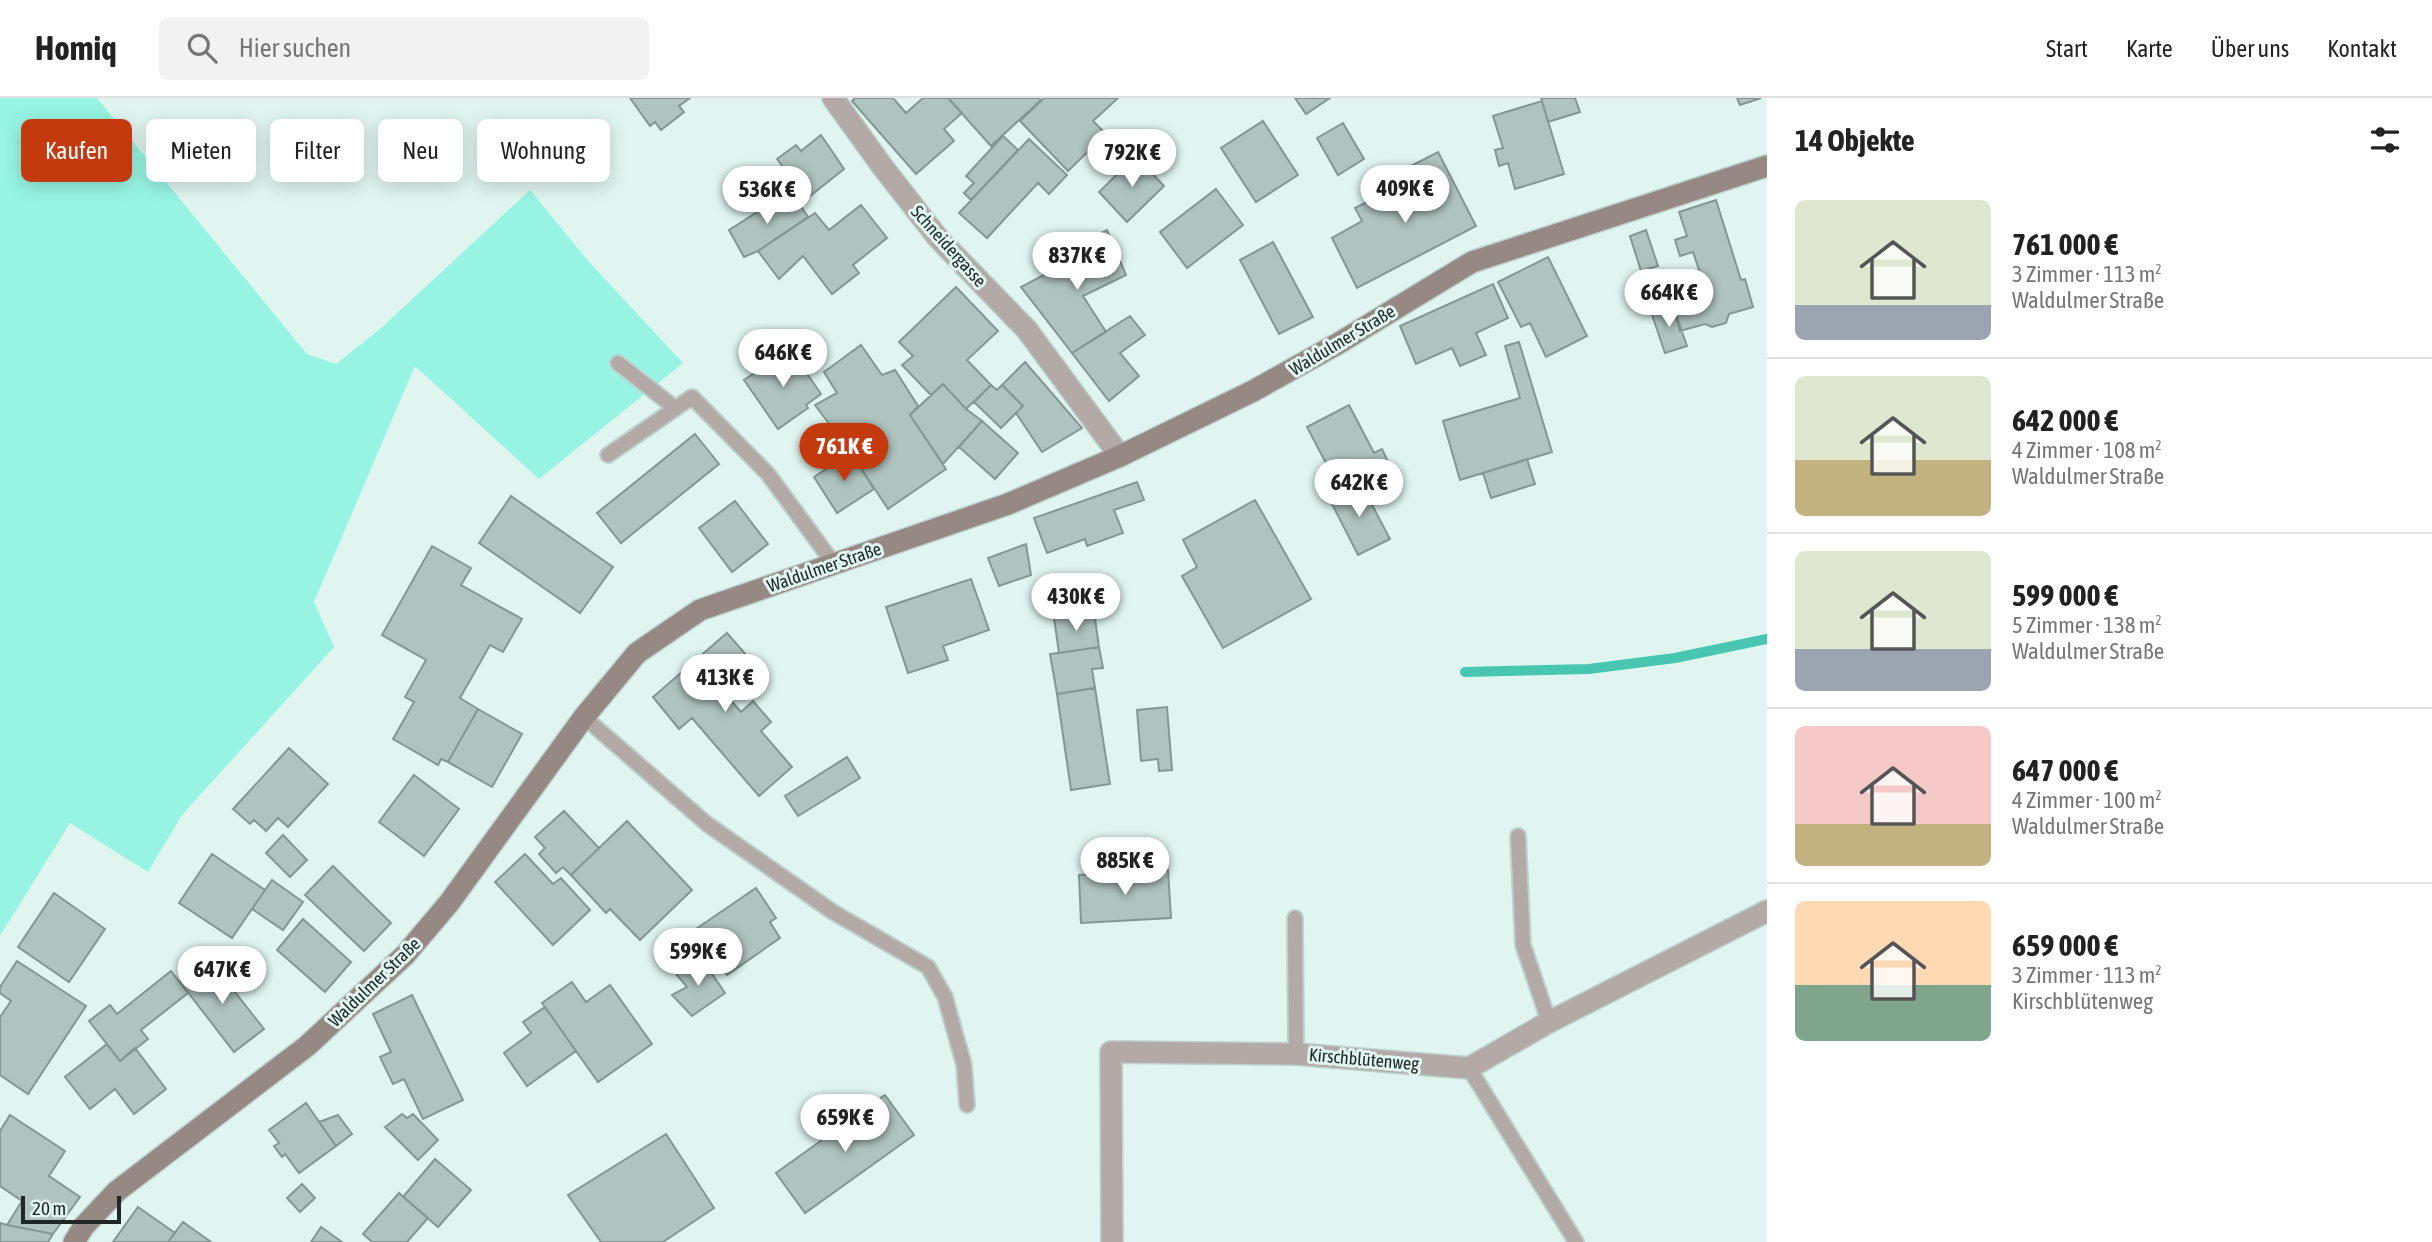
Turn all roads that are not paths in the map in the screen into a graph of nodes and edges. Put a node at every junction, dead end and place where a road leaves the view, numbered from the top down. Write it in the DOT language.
graph roads {
  1 [pos="833,98"];
  2 [pos="1767,166"];
  3 [pos="618,363"];
  4 [pos="675,408"];
  5 [pos="608,455"];
  6 [pos="1120,456"];
  7 [pos="834,564"];
  8 [pos="584,717"];
  9 [pos="1518,836"];
  10 [pos="1767,911"];
  11 [pos="1295,918"];
  12 [pos="1549,1022"];
  13 [pos="1296,1054"];
  14 [pos="1469,1068"];
  15 [pos="967,1105"];
  16 [pos="74,1242"];
  17 [pos="1112,1242"];
  18 [pos="1576,1242"];
  1 -- 6 [label="street, Schneidergasse"];
  2 -- 6 [label="street, Waldulmer Straße"];
  3 -- 4 [label="lane"];
  4 -- 5 [label="lane"];
  4 -- 7 [label="lane"];
  6 -- 7 [label="street, Waldulmer Straße"];
  7 -- 8 [label="street, Waldulmer Straße"];
  8 -- 15 [label="lane"];
  8 -- 16 [label="street, Waldulmer Straße"];
  9 -- 12 [label="lane"];
  10 -- 12 [label="street"];
  11 -- 13 [label="lane"];
  12 -- 14 [label="street"];
  13 -- 14 [label="street, Kirschblütenweg"];
  13 -- 17 [label="street, Kirschblütenweg"];
  14 -- 18 [label="lane"];
}
